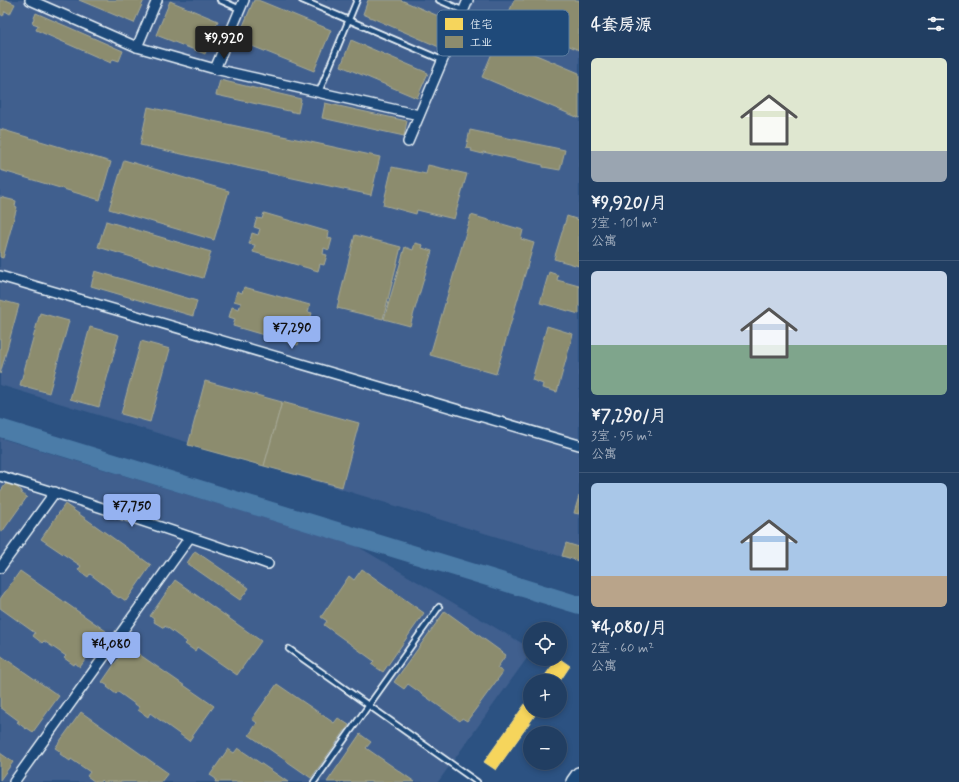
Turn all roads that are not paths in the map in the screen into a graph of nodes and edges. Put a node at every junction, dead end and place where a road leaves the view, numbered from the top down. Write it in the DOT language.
graph roads {
  1 [pos="30,0"];
  2 [pos="157,0"];
  3 [pos="220,0"];
  4 [pos="302,0"];
  5 [pos="357,0"];
  6 [pos="439,0"];
  7 [pos="468,0"];
  8 [pos="242,4"];
  9 [pos="462,10"];
  10 [pos="464,10"];
  11 [pos="349,20"];
  12 [pos="137,47"];
  13 [pos="444,56"];
  14 [pos="442,60"];
  15 [pos="215,69"];
  16 [pos="319,92"];
  17 [pos="419,114"];
  18 [pos="408,142"];
  19 [pos="0,276"];
  20 [pos="579,445"];
  21 [pos="0,476"];
  22 [pos="55,492"];
  23 [pos="190,537"];
  24 [pos="268,564"];
  25 [pos="0,568"];
  26 [pos="439,607"];
  27 [pos="289,649"];
  28 [pos="369,706"];
  29 [pos="579,774"];
  30 [pos="14,782"];
  31 [pos="314,782"];
  32 [pos="477,782"];
  33 [pos="574,782"];
  1 -- 12 [label="street"];
  2 -- 12 [label="street"];
  3 -- 8 [label="lane"];
  4 -- 11 [label="lane"];
  5 -- 11 [label="lane"];
  6 -- 9 [label="lane"];
  7 -- 10 [label="street"];
  8 -- 15 [label="street"];
  11 -- 14 [label="lane"];
  11 -- 16 [label="lane"];
  12 -- 15 [label="street"];
  13 -- 14 [label="street"];
  14 -- 17 [label="street"];
  15 -- 16 [label="street"];
  16 -- 17 [label="street"];
  17 -- 18 [label="street"];
  19 -- 20 [label="street"];
  21 -- 22 [label="street"];
  22 -- 23 [label="street"];
  22 -- 25 [label="street"];
  23 -- 24 [label="street"];
  23 -- 30 [label="street"];
  26 -- 28 [label="lane"];
  27 -- 28 [label="lane"];
  28 -- 31 [label="lane"];
  28 -- 32 [label="lane"];
  29 -- 33 [label="main road"];
}
